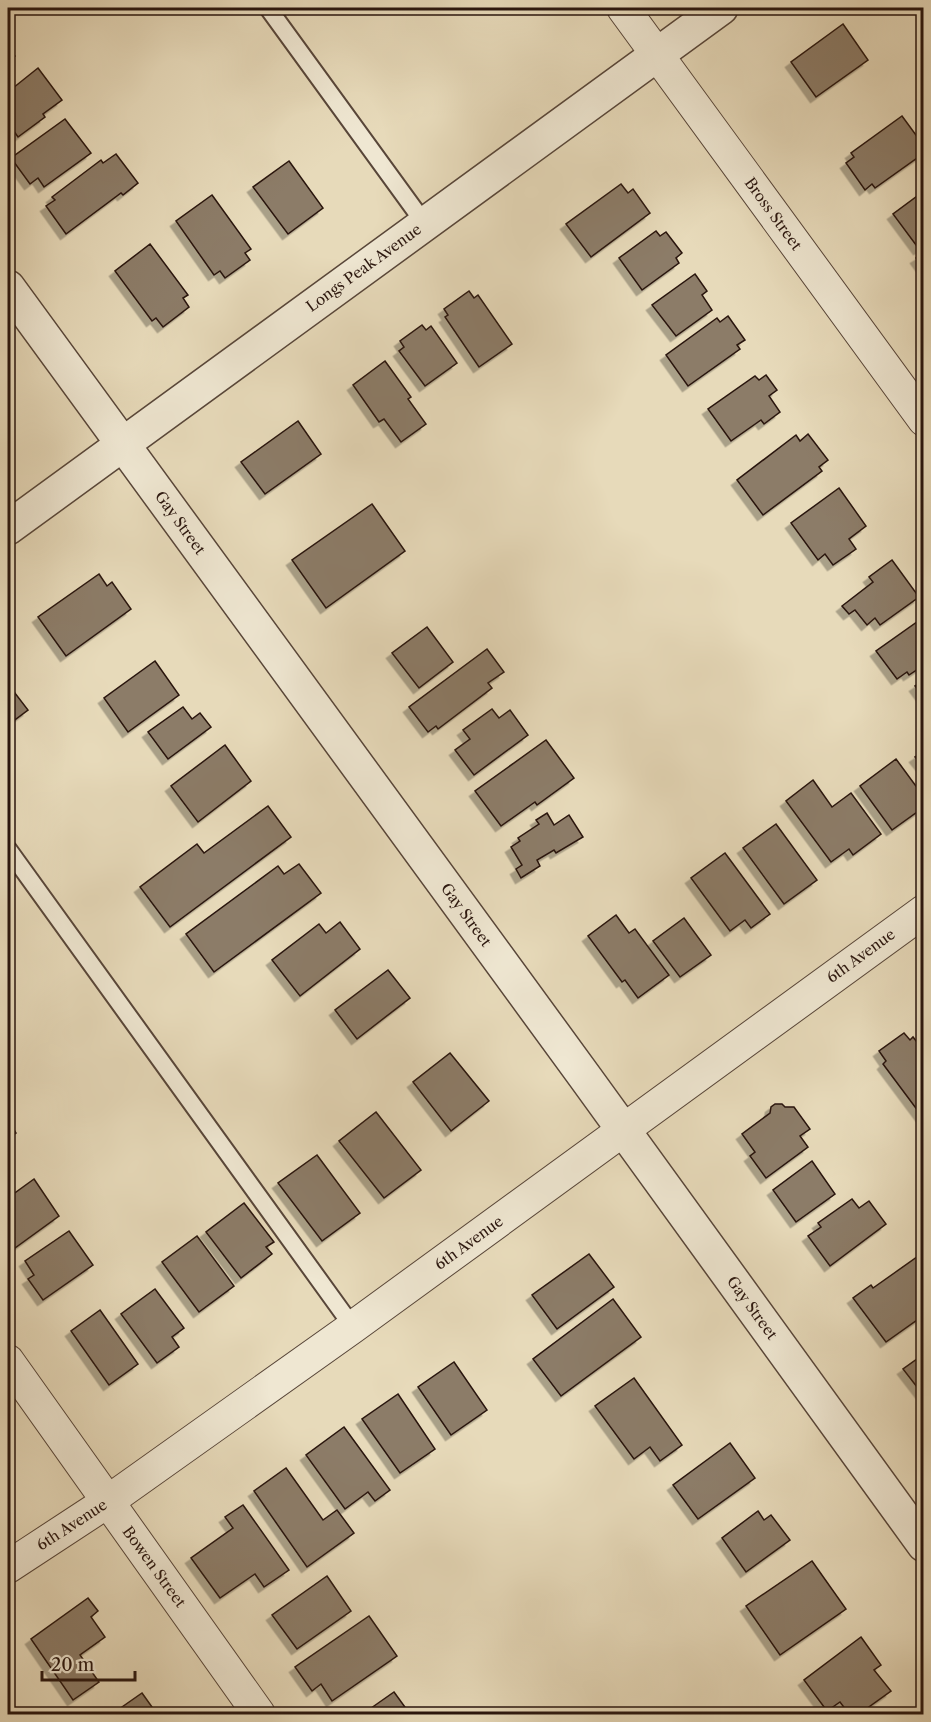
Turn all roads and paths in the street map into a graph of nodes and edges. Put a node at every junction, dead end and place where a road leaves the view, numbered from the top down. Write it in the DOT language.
graph roads {
  1 [pos="267,8"];
  2 [pos="623,8"];
  3 [pos="721,8"];
  4 [pos="656,54"];
  5 [pos="424,224"];
  6 [pos="8,287"];
  7 [pos="924,420"];
  8 [pos="122,445"];
  9 [pos="8,528"];
  10 [pos="8,849"];
  11 [pos="924,910"];
  12 [pos="624,1131"];
  13 [pos="353,1327"];
  14 [pos="8,1362"];
  15 [pos="107,1502"];
  16 [pos="924,1545"];
  17 [pos="8,1567"];
  18 [pos="259,1714"];
  1 -- 5 [label="lane"];
  2 -- 4 [label="street, Bross Street"];
  3 -- 4 [label="street, Longs Peak Avenue"];
  4 -- 5 [label="street, Longs Peak Avenue"];
  4 -- 7 [label="street, Bross Street"];
  5 -- 8 [label="street, Longs Peak Avenue"];
  6 -- 8 [label="street, Gay Street"];
  8 -- 9 [label="street, Longs Peak Avenue"];
  8 -- 12 [label="street, Gay Street"];
  10 -- 13 [label="lane"];
  11 -- 12 [label="street, 6th Avenue"];
  12 -- 13 [label="street, 6th Avenue"];
  12 -- 16 [label="street, Gay Street"];
  13 -- 15 [label="street, 6th Avenue"];
  14 -- 15 [label="street, Bowen Street"];
  15 -- 17 [label="street, 6th Avenue"];
  15 -- 18 [label="street, Bowen Street"];
}
